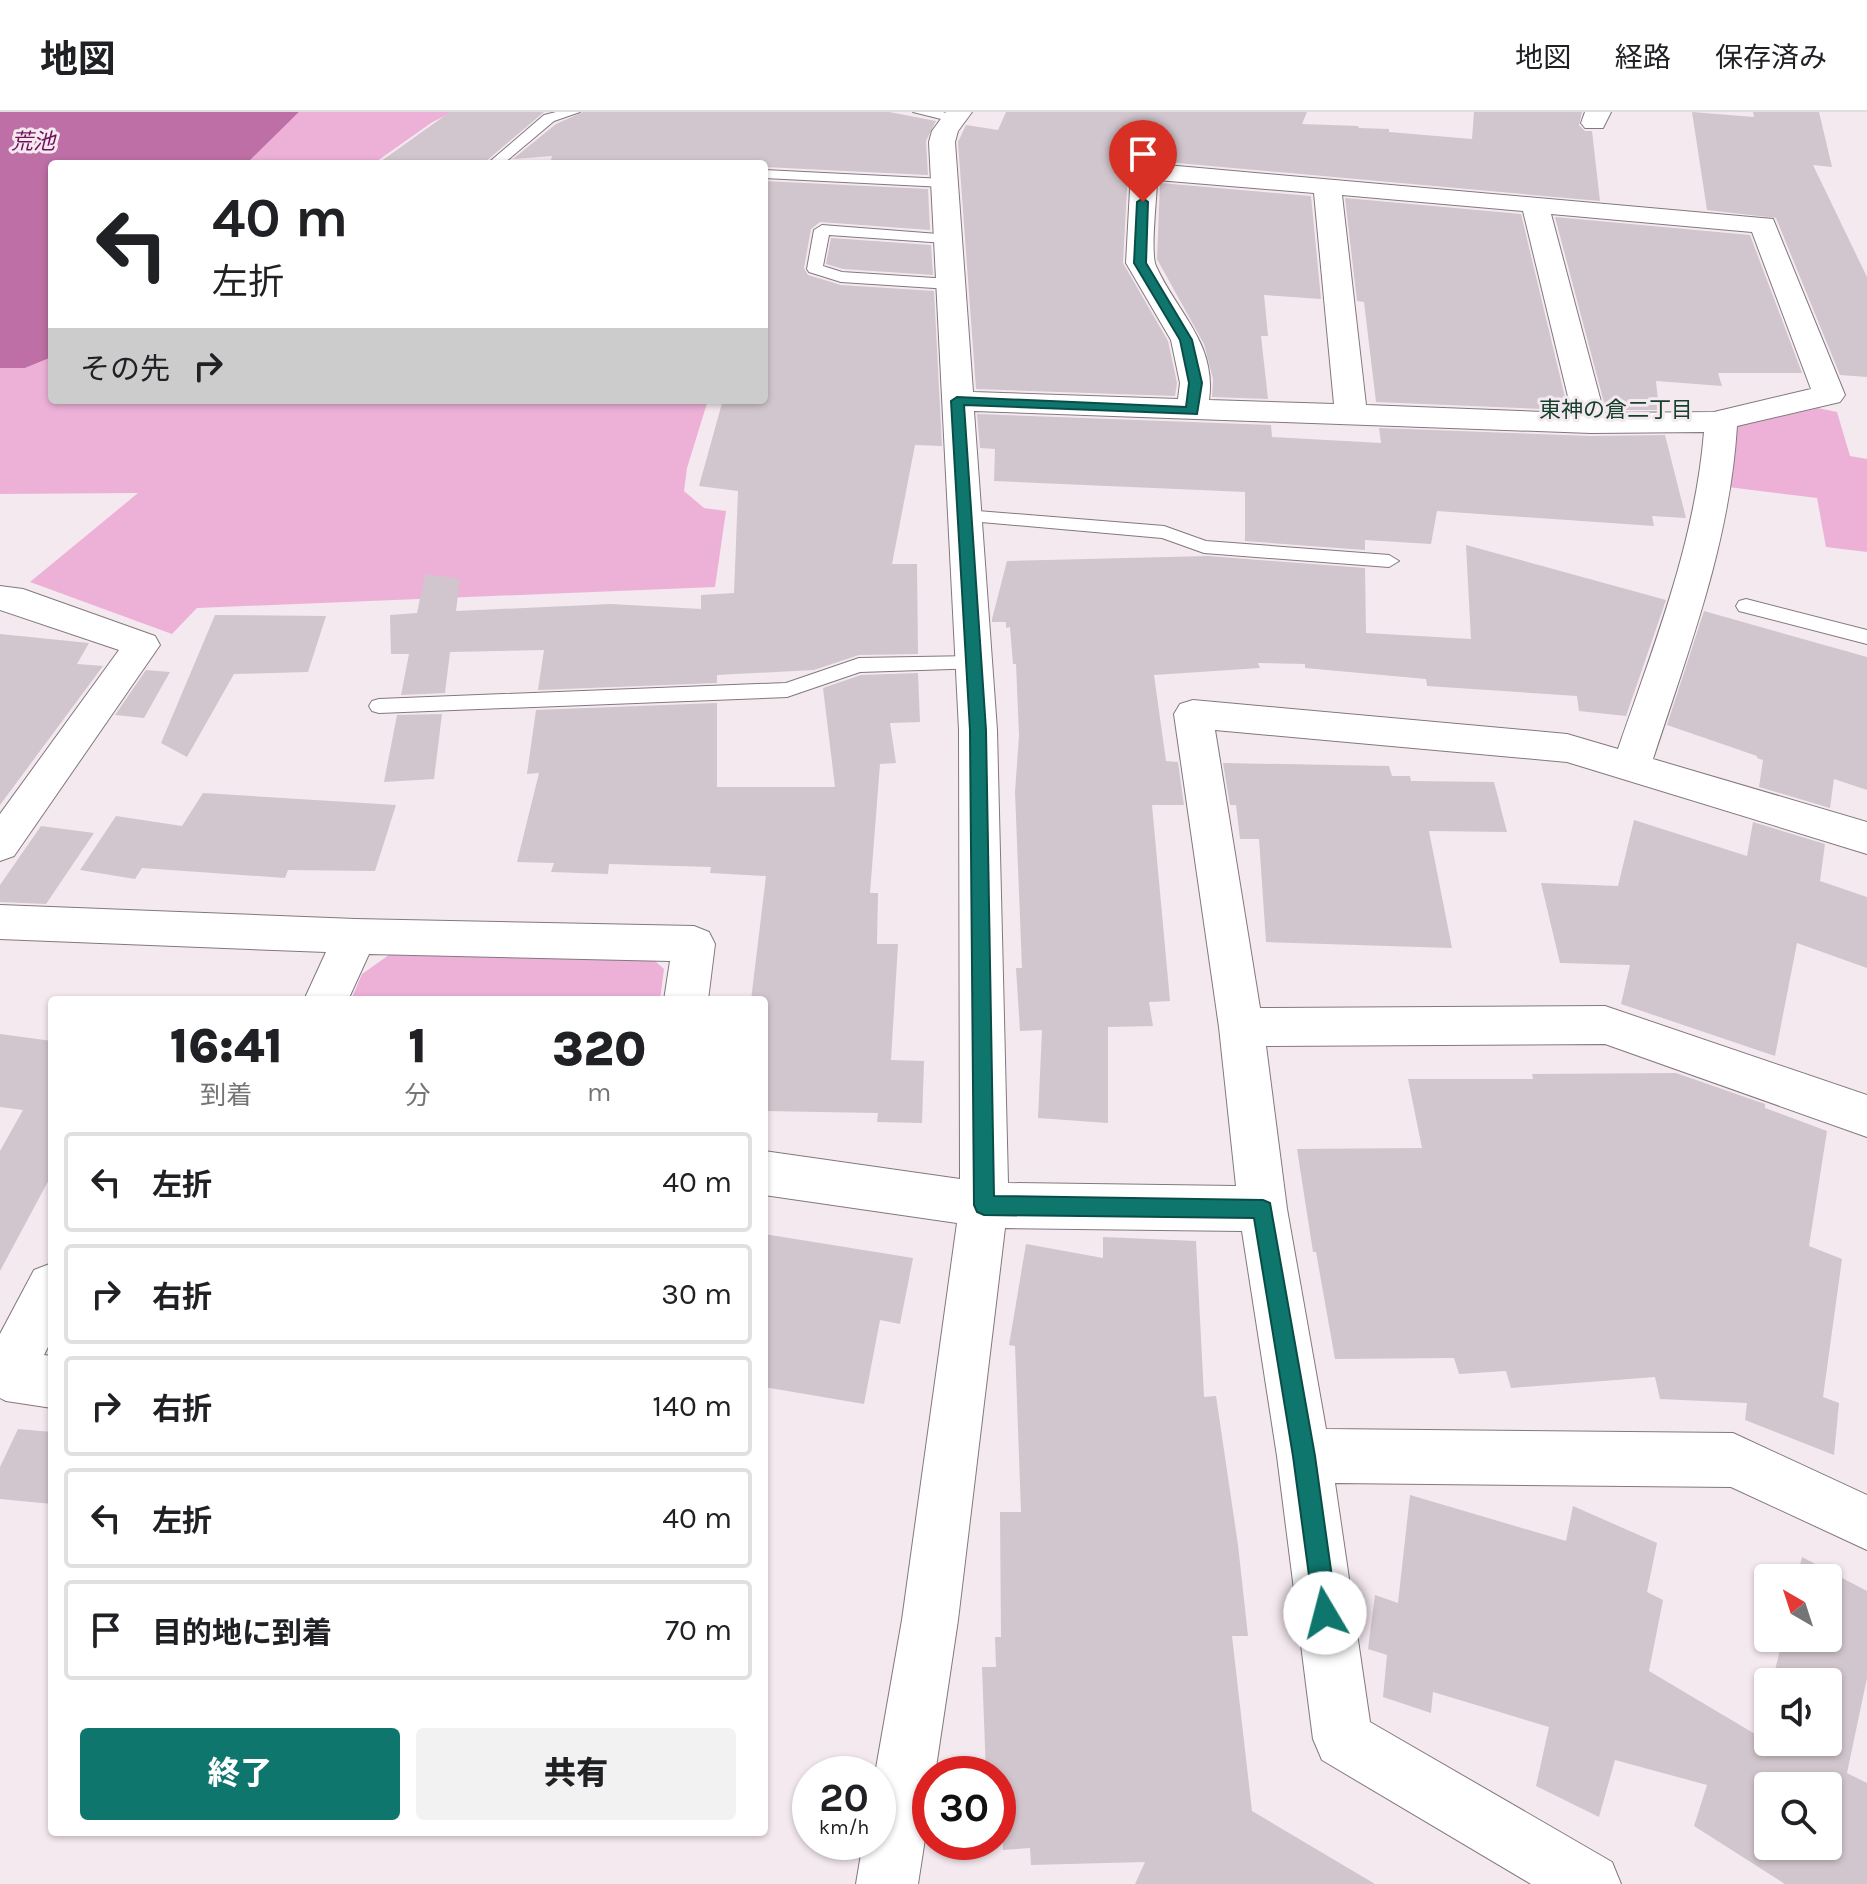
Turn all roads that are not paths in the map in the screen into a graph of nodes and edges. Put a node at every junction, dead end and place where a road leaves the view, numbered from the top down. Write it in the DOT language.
graph roads {
  1 [pos="573,112"];
  2 [pos="920,112"];
  3 [pos="956,115"];
  4 [pos="499,160"];
  5 [pos="768,174"];
  6 [pos="944,183"];
  7 [pos="1327,186"];
  8 [pos="1535,204"];
  9 [pos="946,238"];
  10 [pos="950,284"];
  11 [pos="957,401"];
  12 [pos="1192,411"];
  13 [pos="1351,415"];
  14 [pos="1721,422"];
  15 [pos="1591,423"];
  16 [pos="965,516"];
  17 [pos="1389,561"];
  18 [pos="0,598"];
  19 [pos="1746,606"];
  20 [pos="1867,637"];
  21 [pos="974,663"];
  22 [pos="379,706"];
  23 [pos="1631,767"];
  24 [pos="1867,838"];
  25 [pos="0,845"];
  26 [pos="0,922"];
  27 [pos="355,936"];
  28 [pos="328,996"];
  29 [pos="687,996"];
  30 [pos="1241,1027"];
  31 [pos="1867,1116"];
  32 [pos="768,1174"];
  33 [pos="984,1205"];
  34 [pos="1263,1209"];
  35 [pos="48,1295"];
  36 [pos="48,1381"];
  37 [pos="1304,1456"];
  38 [pos="1867,1523"];
  39 [pos="887,1884"];
  40 [pos="1590,1884"];
  1 -- 4 [label="lane"];
  2 -- 3 [label="lane"];
  3 -- 6 [label="street"];
  5 -- 6 [label="lane"];
  6 -- 9 [label="street"];
  7 -- 8 [label="street"];
  7 -- 12 [label="street"];
  7 -- 13 [label="street"];
  8 -- 14 [label="street"];
  8 -- 15 [label="street"];
  9 -- 10 [label="street"];
  9 -- 10 [label="lane"];
  10 -- 11 [label="street"];
  11 -- 12 [label="street"];
  11 -- 16 [label="street"];
  12 -- 13 [label="street"];
  13 -- 15 [label="street"];
  14 -- 15 [label="street"];
  14 -- 23 [label="street"];
  16 -- 17 [label="lane"];
  16 -- 21 [label="street"];
  18 -- 25 [label="street"];
  19 -- 20 [label="lane"];
  21 -- 22 [label="lane"];
  21 -- 33 [label="street"];
  23 -- 24 [label="street"];
  23 -- 30 [label="street"];
  26 -- 27 [label="street"];
  27 -- 28 [label="street"];
  27 -- 29 [label="street"];
  30 -- 31 [label="street"];
  30 -- 34 [label="street"];
  32 -- 33 [label="street"];
  33 -- 34 [label="street"];
  33 -- 39 [label="street"];
  34 -- 37 [label="street"];
  35 -- 36 [label="street"];
  37 -- 38 [label="street"];
  37 -- 40 [label="street"];
}
